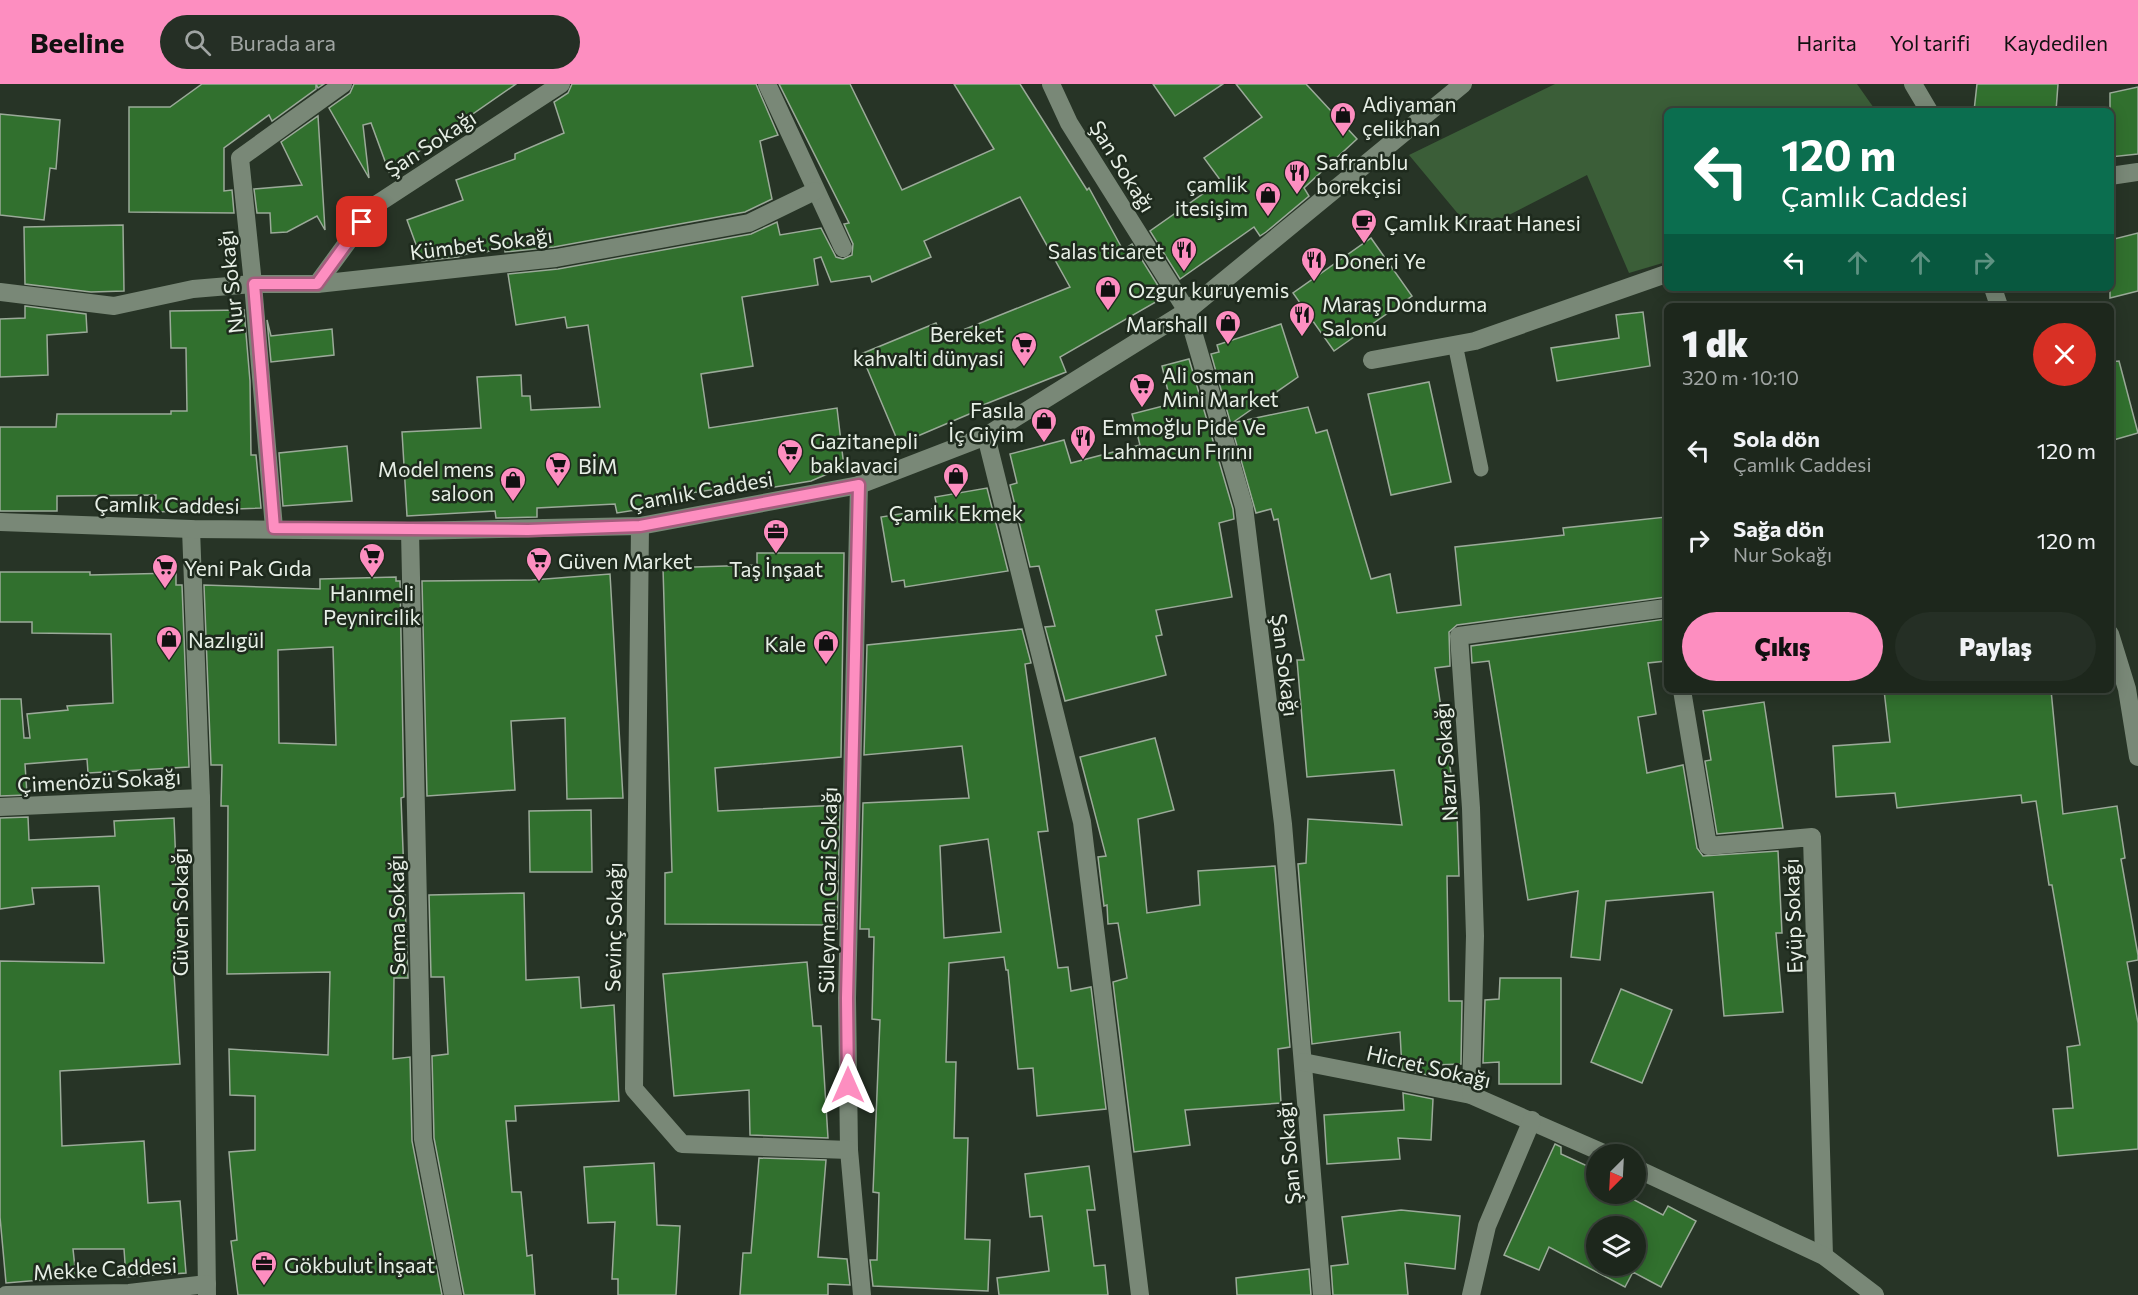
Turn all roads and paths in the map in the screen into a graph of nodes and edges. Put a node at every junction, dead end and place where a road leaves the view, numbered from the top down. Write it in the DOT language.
graph roads {
  1 [pos="343,84"];
  2 [pos="561,84"];
  3 [pos="767,84"];
  4 [pos="1051,84"];
  5 [pos="1463,84"];
  6 [pos="1913,84"];
  7 [pos="1927,108"];
  8 [pos="2138,172"];
  9 [pos="2114,175"];
  10 [pos="815,191"];
  11 [pos="843,248"];
  12 [pos="1664,274"];
  13 [pos="254,284"];
  14 [pos="317,284"];
  15 [pos="0,292"];
  16 [pos="1187,311"];
  17 [pos="1455,345"];
  18 [pos="1372,360"];
  19 [pos="986,436"];
  20 [pos="1482,469"];
  21 [pos="859,485"];
  22 [pos="0,522"];
  23 [pos="640,526"];
  24 [pos="274,528"];
  25 [pos="191,529"];
  26 [pos="410,531"];
  27 [pos="1664,608"];
  28 [pos="2114,647"];
  29 [pos="1682,693"];
  30 [pos="2138,757"];
  31 [pos="201,798"];
  32 [pos="0,807"];
  33 [pos="1303,1062"];
  34 [pos="1472,1095"];
  35 [pos="1532,1120"];
  36 [pos="1586,1145"];
  37 [pos="849,1150"];
  38 [pos="1646,1173"];
  39 [pos="1824,1256"];
  40 [pos="207,1289"];
  41 [pos="6,1295"];
  42 [pos="453,1295"];
  43 [pos="862,1295"];
  44 [pos="1140,1295"];
  45 [pos="1322,1295"];
  46 [pos="1471,1295"];
  47 [pos="1875,1295"];
  1 -- 13 [label="street, Nur Sokağı"];
  2 -- 14 [label="street, Şan Sokağı"];
  3 -- 10 [label="street"];
  4 -- 16 [label="street, Şan Sokağı"];
  5 -- 16 [label="street, Çamlık Caddesi"];
  6 -- 7 [label="street"];
  8 -- 9 [label="street"];
  10 -- 11 [label="street"];
  10 -- 14 [label="street, Kümbet Sokağı"];
  12 -- 17 [label="street"];
  13 -- 14 [label="street, Kümbet Sokağı"];
  13 -- 15 [label="street, Kümbet Sokağı"];
  13 -- 24 [label="street, Nur Sokağı"];
  16 -- 19 [label="street, Çamlık Caddesi"];
  16 -- 33 [label="street, Şan Sokağı"];
  17 -- 18 [label="street"];
  17 -- 20 [label="lane"];
  19 -- 21 [label="street, Çamlık Caddesi"];
  19 -- 44 [label="street"];
  21 -- 23 [label="street, Çamlık Caddesi"];
  21 -- 37 [label="street, Süleyman Gazi Sokağı"];
  22 -- 25 [label="street, Çamlık Caddesi"];
  23 -- 26 [label="street, Çamlık Caddesi"];
  23 -- 37 [label="street, Sevinç Sokağı"];
  24 -- 25 [label="street, Çamlık Caddesi"];
  24 -- 26 [label="street, Çamlık Caddesi"];
  25 -- 31 [label="street, Güven Sokağı"];
  26 -- 42 [label="street, Sema Sokağı"];
  27 -- 34 [label="street, Nazır Sokağı"];
  28 -- 30 [label="street"];
  29 -- 39 [label="street, Eyüp Sokağı"];
  31 -- 32 [label="street, Çimenözü Sokağı"];
  31 -- 40 [label="street, Güven Sokağı"];
  33 -- 34 [label="street, Hicret Sokağı"];
  33 -- 45 [label="street, Şan Sokağı"];
  34 -- 35 [label="street, Hicret Sokağı"];
  35 -- 36 [label="street, Hicret Sokağı"];
  35 -- 46 [label="street"];
  37 -- 43 [label="street, Süleyman Gazi Sokağı"];
  38 -- 39 [label="street"];
  39 -- 47 [label="street"];
  40 -- 41 [label="street, Mekke Caddesi"];
}
